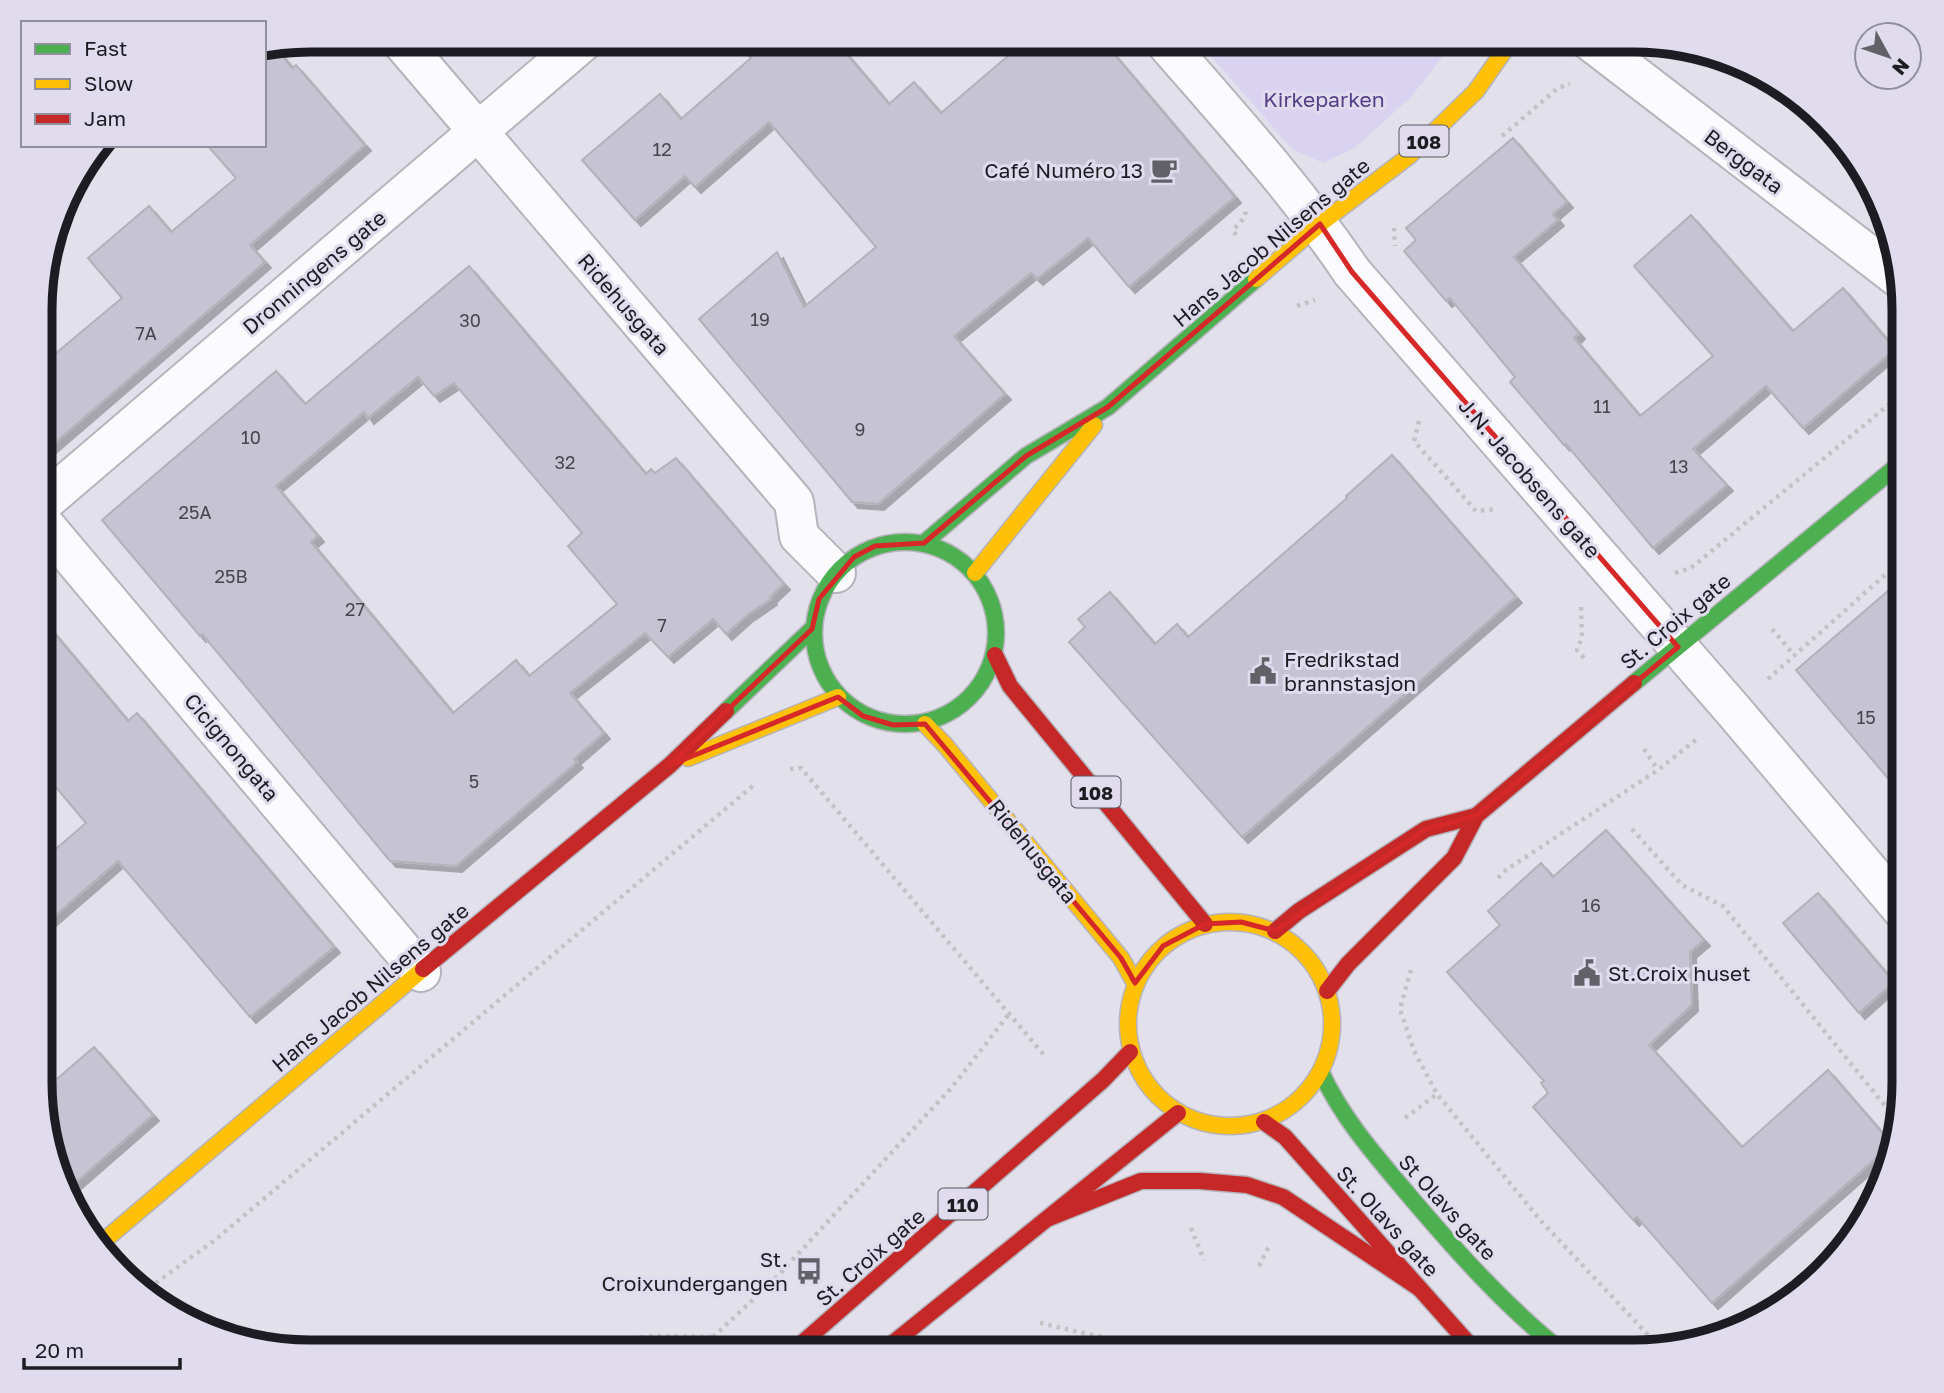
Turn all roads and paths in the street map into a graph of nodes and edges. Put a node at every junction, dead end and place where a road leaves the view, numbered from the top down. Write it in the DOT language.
graph roads {
  1 [pos="410,52"];
  2 [pos="571,52"];
  3 [pos="1174,52"];
  4 [pos="1503,52"];
  5 [pos="1604,52"];
  6 [pos="1574,83"];
  7 [pos="477,132"];
  8 [pos="1494,142"];
  9 [pos="1246,205"];
  10 [pos="1398,223"];
  11 [pos="1320,224"];
  12 [pos="1238,237"];
  13 [pos="1399,254"];
  14 [pos="1888,271"];
  15 [pos="1892,402"];
  16 [pos="1108,407"];
  17 [pos="1892,470"];
  18 [pos="52,495"];
  19 [pos="52,534"];
  20 [pos="924,543"];
  21 [pos="1892,569"];
  22 [pos="835,573"];
  23 [pos="975,573"];
  24 [pos="1670,573"];
  25 [pos="1771,626"];
  26 [pos="812,629"];
  27 [pos="1591,636"];
  28 [pos="1582,637"];
  29 [pos="1678,647"];
  30 [pos="995,655"];
  31 [pos="1794,655"];
  32 [pos="838,697"];
  33 [pos="1733,710"];
  34 [pos="925,724"];
  35 [pos="1644,749"];
  36 [pos="670,765"];
  37 [pos="782,769"];
  38 [pos="1658,770"];
  39 [pos="762,778"];
  40 [pos="1476,816"];
  41 [pos="1632,829"];
  42 [pos="1497,880"];
  43 [pos="1892,898"];
  44 [pos="1205,924"];
  45 [pos="1275,931"];
  46 [pos="1412,965"];
  47 [pos="421,972"];
  48 [pos="1135,984"];
  49 [pos="1327,991"];
  50 [pos="1009,1014"];
  51 [pos="1130,1052"];
  52 [pos="1044,1055"];
  53 [pos="1321,1072"];
  54 [pos="1437,1094"];
  55 [pos="1890,1111"];
  56 [pos="1178,1113"];
  57 [pos="1405,1118"];
  58 [pos="1264,1122"];
  59 [pos="1049,1218"];
  60 [pos="1190,1226"];
  61 [pos="1275,1235"];
  62 [pos="106,1239"];
  63 [pos="1204,1260"];
  64 [pos="1259,1266"];
  65 [pos="152,1286"];
  66 [pos="1419,1288"];
  67 [pos="1040,1323"];
  68 [pos="713,1337"];
  69 [pos="618,1340"];
  70 [pos="710,1340"];
  71 [pos="806,1340"];
  72 [pos="897,1340"];
  73 [pos="1114,1340"];
  74 [pos="1465,1340"];
  75 [pos="1546,1340"];
  76 [pos="1654,1340"];
  1 -- 7 [label="street, Ridehusgata"];
  2 -- 7 [label="street, Dronningens gate"];
  3 -- 11 [label="street, J.N. Jacobsens gate"];
  4 -- 11 [label="main road, Hans Jacob Nilsens gate / 108"];
  5 -- 14 [label="street, Berggata"];
  6 -- 8 [label="path"];
  7 -- 18 [label="street, Dronningens gate"];
  7 -- 22 [label="street, Ridehusgata"];
  9 -- 12 [label="path"];
  10 -- 13 [label="path"];
  11 -- 16 [label="main road, Hans Jacob Nilsens gate / 108"];
  11 -- 29 [label="street, J.N. Jacobsens gate"];
  15 -- 24 [label="path"];
  16 -- 20 [label="main road, Hans Jacob Nilsens gate / 108"];
  16 -- 23 [label="main road, Hans Jacob Nilsens gate / 108"];
  17 -- 29 [label="main road, St. Croix gate"];
  19 -- 47 [label="street, Cicignongata"];
  20 -- 22 [label="main road, 108"];
  20 -- 23 [label="main road, 108"];
  21 -- 31 [label="path"];
  22 -- 26 [label="main road, 108"];
  23 -- 30 [label="main road, 108"];
  25 -- 31 [label="path"];
  26 -- 32 [label="main road, 108"];
  26 -- 36 [label="main road, Hans Jacob Nilsens gate"];
  27 -- 28 [label="path"];
  29 -- 33 [label="street, J.N. Jacobsens gate"];
  29 -- 40 [label="main road, St. Croix gate"];
  30 -- 34 [label="main road, 108"];
  30 -- 44 [label="main road, 108"];
  31 -- 33 [label="path"];
  32 -- 34 [label="main road, 108"];
  32 -- 36 [label="main road, Hans Jacob Nilsens gate"];
  33 -- 38 [label="path"];
  33 -- 43 [label="street, J.N. Jacobsens gate"];
  34 -- 48 [label="main road, Ridehusgata"];
  35 -- 38 [label="path"];
  36 -- 47 [label="main road, Hans Jacob Nilsens gate"];
  37 -- 50 [label="path"];
  38 -- 42 [label="path"];
  39 -- 65 [label="path"];
  40 -- 45 [label="main road, St. Croix gate"];
  40 -- 49 [label="main road, St. Croix gate"];
  41 -- 55 [label="path"];
  44 -- 45 [label="main road"];
  44 -- 48 [label="main road"];
  45 -- 49 [label="main road"];
  46 -- 54 [label="path"];
  47 -- 62 [label="main road, Hans Jacob Nilsens gate"];
  48 -- 51 [label="main road"];
  49 -- 53 [label="main road"];
  50 -- 52 [label="path"];
  50 -- 68 [label="path"];
  51 -- 56 [label="main road"];
  51 -- 71 [label="main road, St. Croix gate / 110"];
  53 -- 58 [label="main road"];
  53 -- 75 [label="main road, St Olavs gate"];
  54 -- 57 [label="path"];
  54 -- 76 [label="path"];
  56 -- 58 [label="main road"];
  56 -- 59 [label="main road"];
  58 -- 66 [label="main road, St. Olavs gate"];
  59 -- 66 [label="main road"];
  59 -- 72 [label="main road"];
  60 -- 63 [label="path"];
  61 -- 64 [label="path"];
  66 -- 74 [label="main road, St. Olavs gate"];
  67 -- 73 [label="path"];
  68 -- 69 [label="path"];
  68 -- 70 [label="path"];
}
